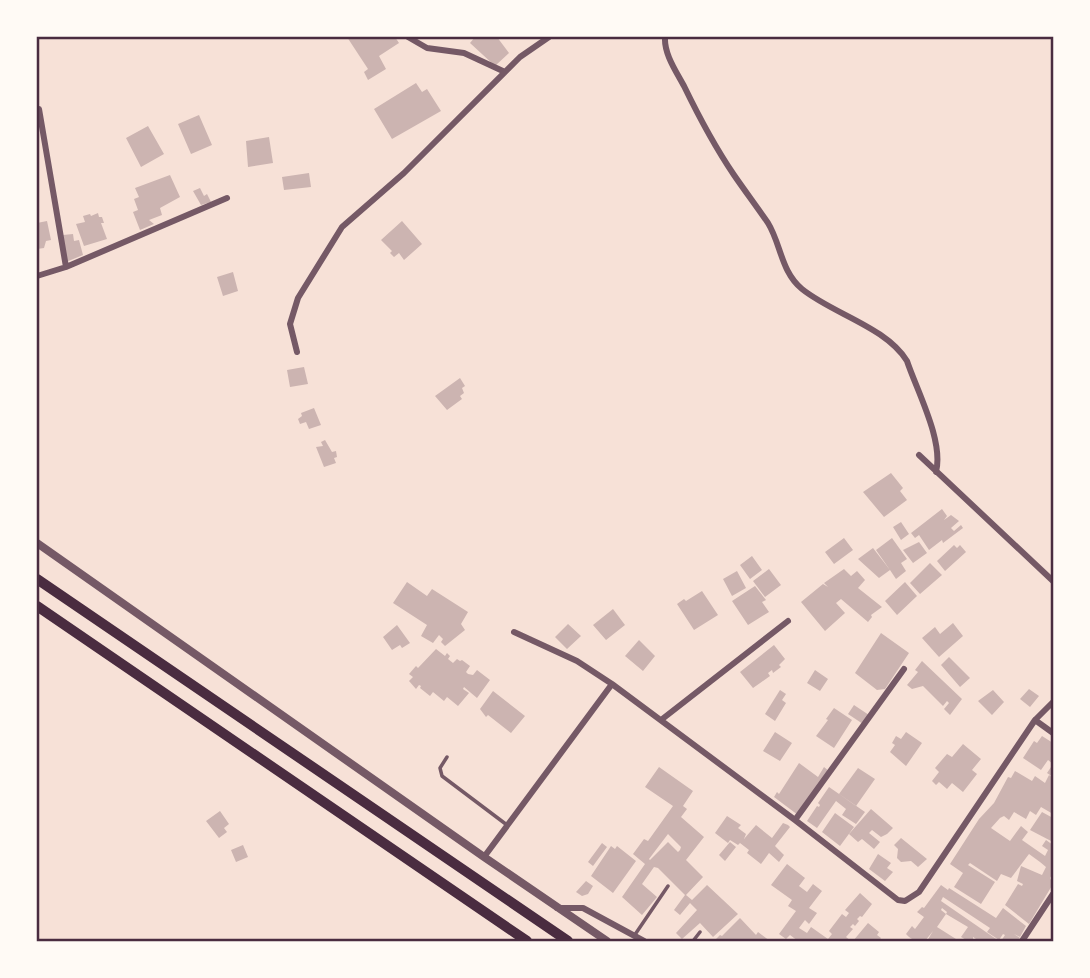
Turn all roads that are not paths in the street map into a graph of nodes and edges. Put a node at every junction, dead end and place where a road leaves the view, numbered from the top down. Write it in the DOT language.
graph roads {
  1 [pos="408,37"];
  2 [pos="550,37"];
  3 [pos="665,37"];
  4 [pos="505,72"];
  5 [pos="39,109"];
  6 [pos="227,198"];
  7 [pos="66,267"];
  8 [pos="37,276"];
  9 [pos="297,352"];
  10 [pos="919,455"];
  11 [pos="936,472"];
  12 [pos="37,543"];
  13 [pos="37,579"];
  14 [pos="1053,582"];
  15 [pos="37,606"];
  16 [pos="788,621"];
  17 [pos="514,632"];
  18 [pos="904,669"];
  19 [pos="612,684"];
  20 [pos="1053,702"];
  21 [pos="661,720"];
  22 [pos="1035,720"];
  23 [pos="1053,733"];
  24 [pos="447,757"];
  25 [pos="795,820"];
  26 [pos="507,825"];
  27 [pos="484,858"];
  28 [pos="668,886"];
  29 [pos="1053,894"];
  30 [pos="557,908"];
  31 [pos="700,932"];
  32 [pos="634,936"];
  33 [pos="527,941"];
  34 [pos="568,941"];
  35 [pos="607,941"];
  36 [pos="644,941"];
  37 [pos="693,941"];
  38 [pos="1022,941"];
  1 -- 4 [label="street"];
  2 -- 4 [label="street"];
  3 -- 11 [label="street"];
  4 -- 9 [label="street"];
  5 -- 7 [label="street"];
  6 -- 7 [label="street"];
  7 -- 8 [label="street"];
  10 -- 11 [label="street"];
  11 -- 14 [label="street"];
  12 -- 27 [label="street"];
  13 -- 34 [label="main road"];
  15 -- 33 [label="main road"];
  16 -- 21 [label="street"];
  17 -- 19 [label="street"];
  18 -- 25 [label="street"];
  19 -- 21 [label="street"];
  19 -- 26 [label="street"];
  20 -- 22 [label="street"];
  21 -- 25 [label="street"];
  22 -- 23 [label="street"];
  22 -- 25 [label="street"];
  24 -- 26 [label="lane"];
  26 -- 27 [label="street"];
  27 -- 30 [label="street"];
  28 -- 32 [label="lane"];
  29 -- 38 [label="street"];
  30 -- 32 [label="street"];
  30 -- 35 [label="street"];
  31 -- 37 [label="lane"];
  32 -- 36 [label="street"];
}
